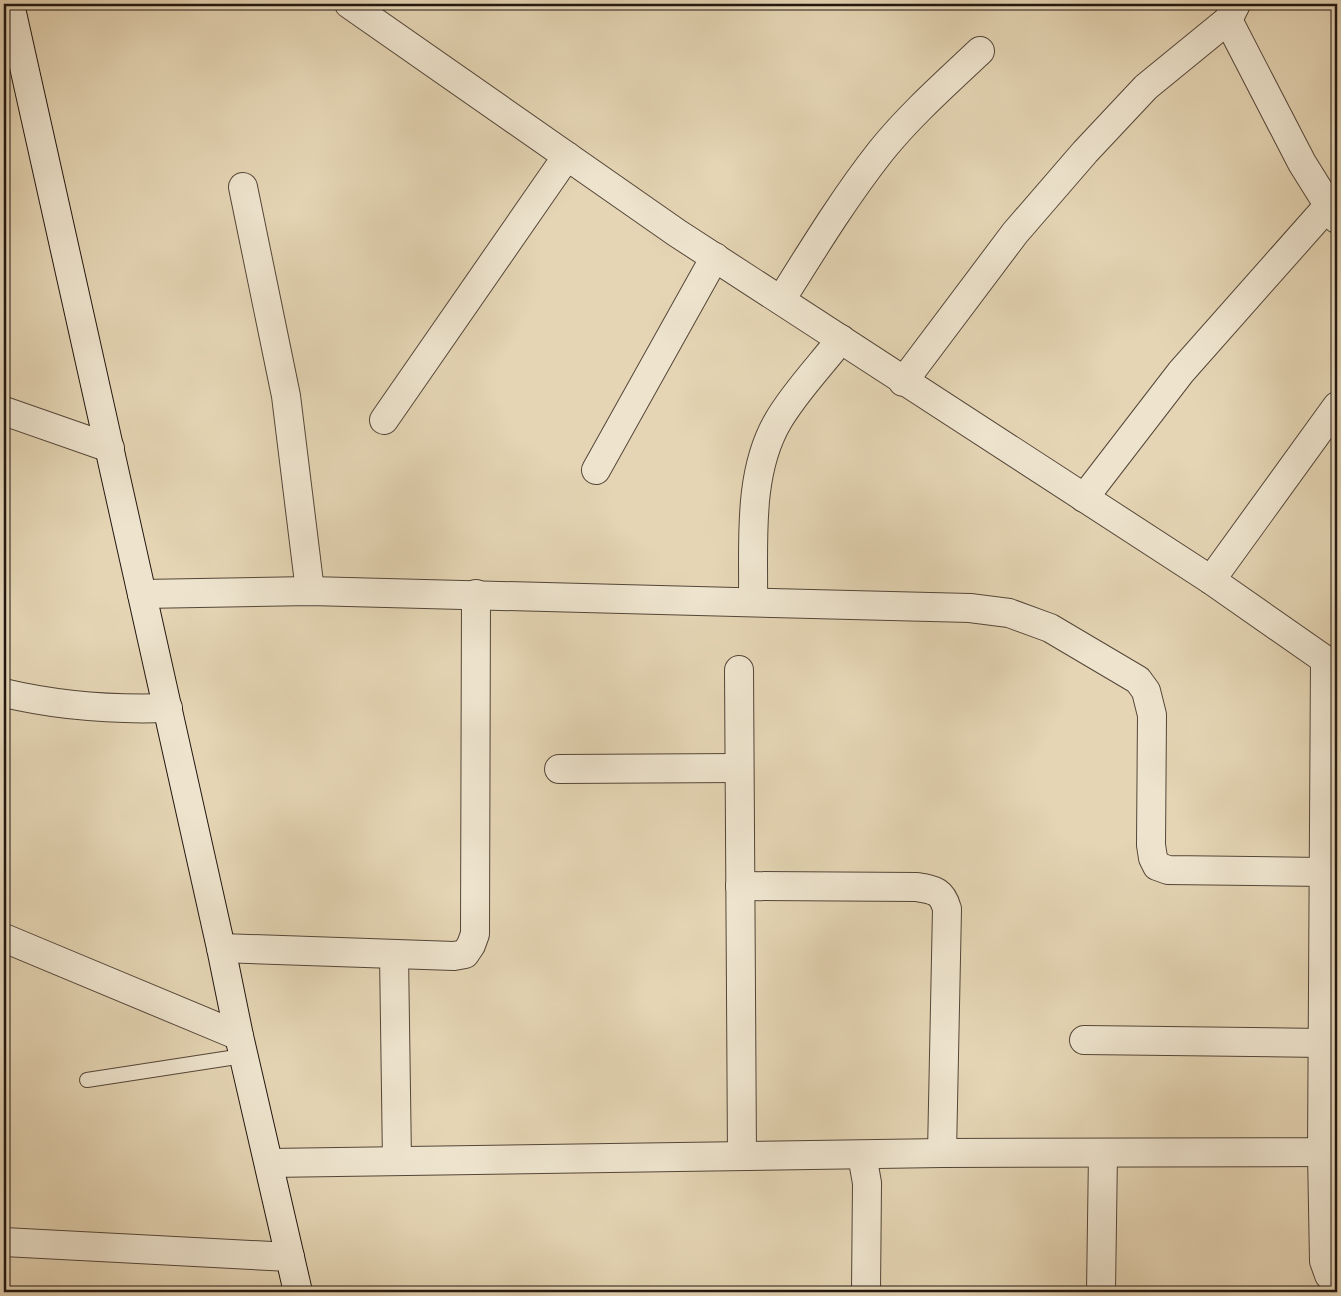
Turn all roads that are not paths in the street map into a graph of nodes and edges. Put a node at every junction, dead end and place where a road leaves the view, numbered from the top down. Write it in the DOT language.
graph roads {
  1 [pos="10,4"];
  2 [pos="349,4"];
  3 [pos="1232,12"];
  4 [pos="980,50"];
  5 [pos="567,156"];
  6 [pos="243,187"];
  7 [pos="1333,213"];
  8 [pos="715,257"];
  9 [pos="781,300"];
  10 [pos="841,339"];
  11 [pos="904,382"];
  12 [pos="1337,406"];
  13 [pos="4,411"];
  14 [pos="384,420"];
  15 [pos="110,448"];
  16 [pos="596,470"];
  17 [pos="1084,498"];
  18 [pos="1211,580"];
  19 [pos="310,591"];
  20 [pos="142,594"];
  21 [pos="476,594"];
  22 [pos="753,602"];
  23 [pos="1331,664"];
  24 [pos="739,670"];
  25 [pos="4,693"];
  26 [pos="168,708"];
  27 [pos="740,768"];
  28 [pos="559,769"];
  29 [pos="1322,872"];
  30 [pos="740,886"];
  31 [pos="1330,934"];
  32 [pos="4,938"];
  33 [pos="221,948"];
  34 [pos="394,954"];
  35 [pos="1084,1040"];
  36 [pos="1322,1043"];
  37 [pos="241,1046"];
  38 [pos="87,1080"];
  39 [pos="942,1153"];
  40 [pos="1103,1153"];
  41 [pos="862,1154"];
  42 [pos="742,1156"];
  43 [pos="1330,1156"];
  44 [pos="397,1161"];
  45 [pos="269,1163"];
  46 [pos="4,1242"];
  47 [pos="290,1257"];
  48 [pos="1337,1284"];
  49 [pos="298,1292"];
  50 [pos="866,1292"];
  51 [pos="1101,1292"];
  1 -- 15 [label="street"];
  2 -- 5 [label="street"];
  3 -- 7 [label="street"];
  3 -- 11 [label="street"];
  4 -- 9 [label="street"];
  5 -- 8 [label="street"];
  5 -- 14 [label="street"];
  6 -- 19 [label="street"];
  7 -- 17 [label="street"];
  8 -- 9 [label="street"];
  8 -- 16 [label="street"];
  9 -- 10 [label="street"];
  10 -- 11 [label="street"];
  10 -- 22 [label="street"];
  11 -- 17 [label="street"];
  12 -- 18 [label="street"];
  13 -- 15 [label="street"];
  15 -- 20 [label="street"];
  17 -- 18 [label="street"];
  18 -- 23 [label="street"];
  19 -- 20 [label="street"];
  19 -- 21 [label="street"];
  20 -- 26 [label="street"];
  21 -- 22 [label="street"];
  21 -- 34 [label="street"];
  22 -- 29 [label="street"];
  23 -- 29 [label="street"];
  24 -- 27 [label="street"];
  25 -- 26 [label="street"];
  26 -- 33 [label="street"];
  27 -- 28 [label="street"];
  27 -- 30 [label="street"];
  29 -- 31 [label="street"];
  30 -- 39 [label="street"];
  30 -- 42 [label="street"];
  31 -- 36 [label="street"];
  32 -- 37 [label="street"];
  33 -- 34 [label="street"];
  33 -- 37 [label="street"];
  34 -- 44 [label="street"];
  35 -- 36 [label="street"];
  36 -- 43 [label="street"];
  37 -- 38 [label="lane"];
  37 -- 45 [label="street"];
  39 -- 40 [label="street"];
  39 -- 41 [label="street"];
  40 -- 43 [label="street"];
  40 -- 51 [label="street"];
  41 -- 42 [label="street"];
  41 -- 50 [label="street"];
  42 -- 44 [label="street"];
  43 -- 48 [label="street"];
  44 -- 45 [label="street"];
  45 -- 47 [label="street"];
  46 -- 47 [label="street"];
  47 -- 49 [label="street"];
}
